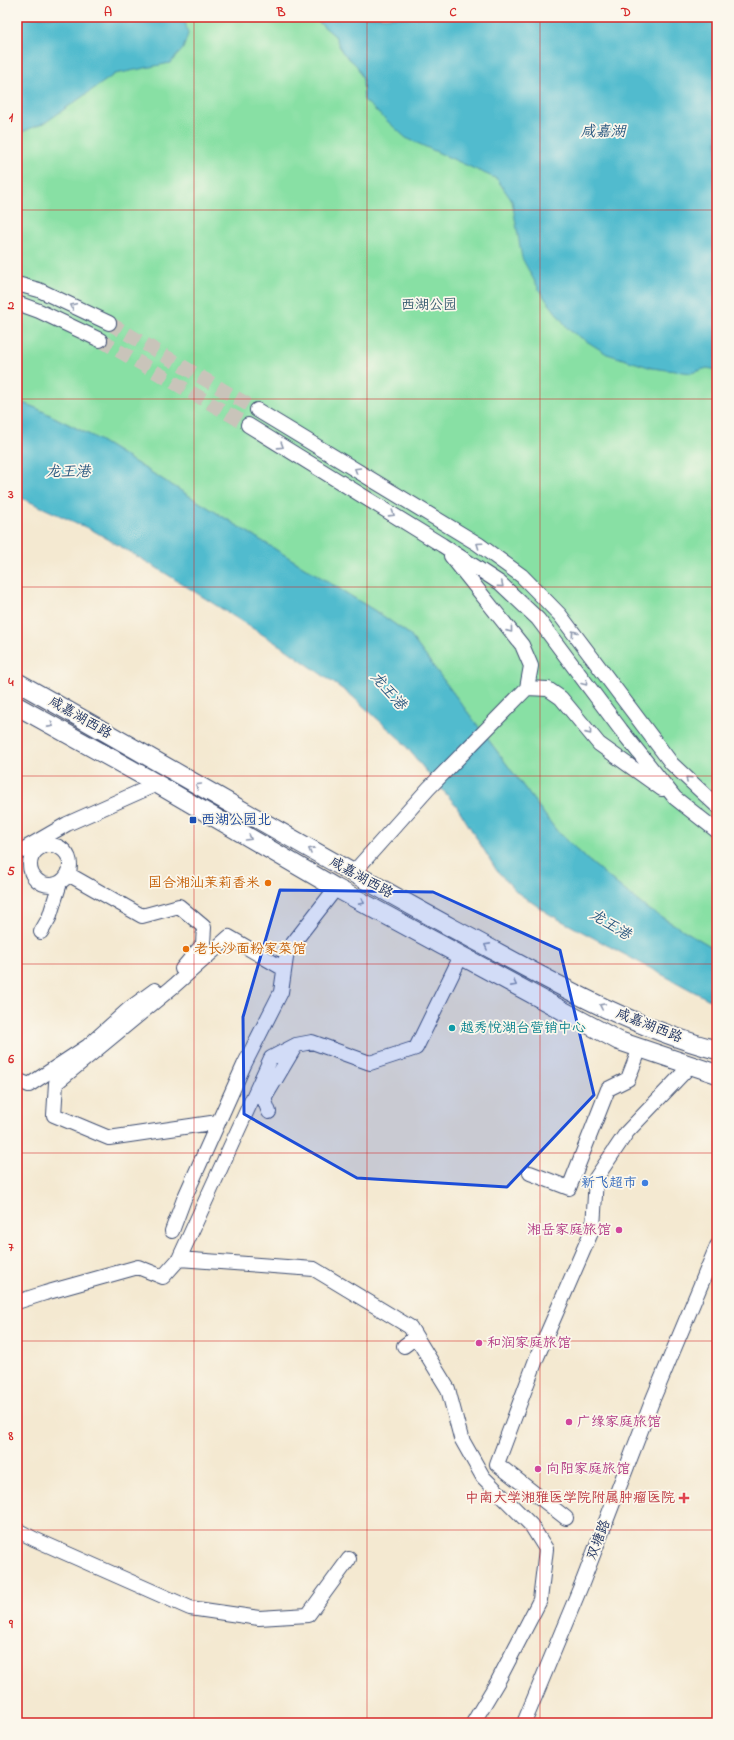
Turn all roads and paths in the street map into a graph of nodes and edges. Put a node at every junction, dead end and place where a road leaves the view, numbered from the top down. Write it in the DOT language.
graph roads {
  1 [pos="17,284"];
  2 [pos="17,303"];
  3 [pos="108,323"];
  4 [pos="100,340"];
  5 [pos="257,410"];
  6 [pos="248,425"];
  7 [pos="442,545"];
  8 [pos="20,688"];
  9 [pos="527,688"];
  10 [pos="17,706"];
  11 [pos="157,784"];
  12 [pos="675,798"];
  13 [pos="717,806"];
  14 [pos="717,832"];
  15 [pos="17,853"];
  16 [pos="353,873"];
  17 [pos="336,888"];
  18 [pos="41,932"];
  19 [pos="461,956"];
  20 [pos="284,969"];
  21 [pos="296,1045"];
  22 [pos="640,1048"];
  23 [pos="717,1050"];
  24 [pos="691,1065"];
  25 [pos="717,1074"];
  26 [pos="17,1080"];
  27 [pos="269,1112"];
  28 [pos="218,1122"];
  29 [pos="530,1172"];
  30 [pos="172,1231"];
  31 [pos="717,1246"];
  32 [pos="179,1258"];
  33 [pos="17,1302"];
  34 [pos="416,1337"];
  35 [pos="404,1346"];
  36 [pos="566,1518"];
  37 [pos="17,1530"];
  38 [pos="349,1559"];
  39 [pos="473,1723"];
  40 [pos="524,1723"];
  3 -- 1 [label="street, one-way"];
  2 -- 4 [label="street"];
  13 -- 5 [label="street, one-way"];
  6 -- 7 [label="street, one-way"];
  7 -- 9 [label="street, one-way"];
  7 -- 12 [label="street, one-way"];
  16 -- 8 [label="main road, 咸嘉湖西路, one-way"];
  9 -- 12 [label="street, one-way"];
  9 -- 16 [label="street"];
  10 -- 11 [label="main road, 咸嘉湖西路, one-way"];
  11 -- 15 [label="street"];
  11 -- 17 [label="main road, 咸嘉湖西路, one-way"];
  12 -- 14 [label="street"];
  23 -- 16 [label="main road, 咸嘉湖西路, one-way"];
  17 -- 19 [label="main road, 咸嘉湖西路, one-way"];
  17 -- 20 [label="street"];
  18 -- 26 [label="street"];
  19 -- 21 [label="street"];
  19 -- 22 [label="main road, 咸嘉湖西路, one-way"];
  20 -- 28 [label="street"];
  20 -- 28 [label="street"];
  21 -- 27 [label="street"];
  21 -- 32 [label="street"];
  22 -- 24 [label="main road, 咸嘉湖西路"];
  22 -- 29 [label="street"];
  24 -- 25 [label="main road, 咸嘉湖西路"];
  24 -- 36 [label="street"];
  28 -- 30 [label="street"];
  31 -- 40 [label="street, 双塘路"];
  32 -- 33 [label="street"];
  32 -- 34 [label="street"];
  34 -- 35 [label="street"];
  34 -- 39 [label="street"];
  37 -- 38 [label="street"];
}
